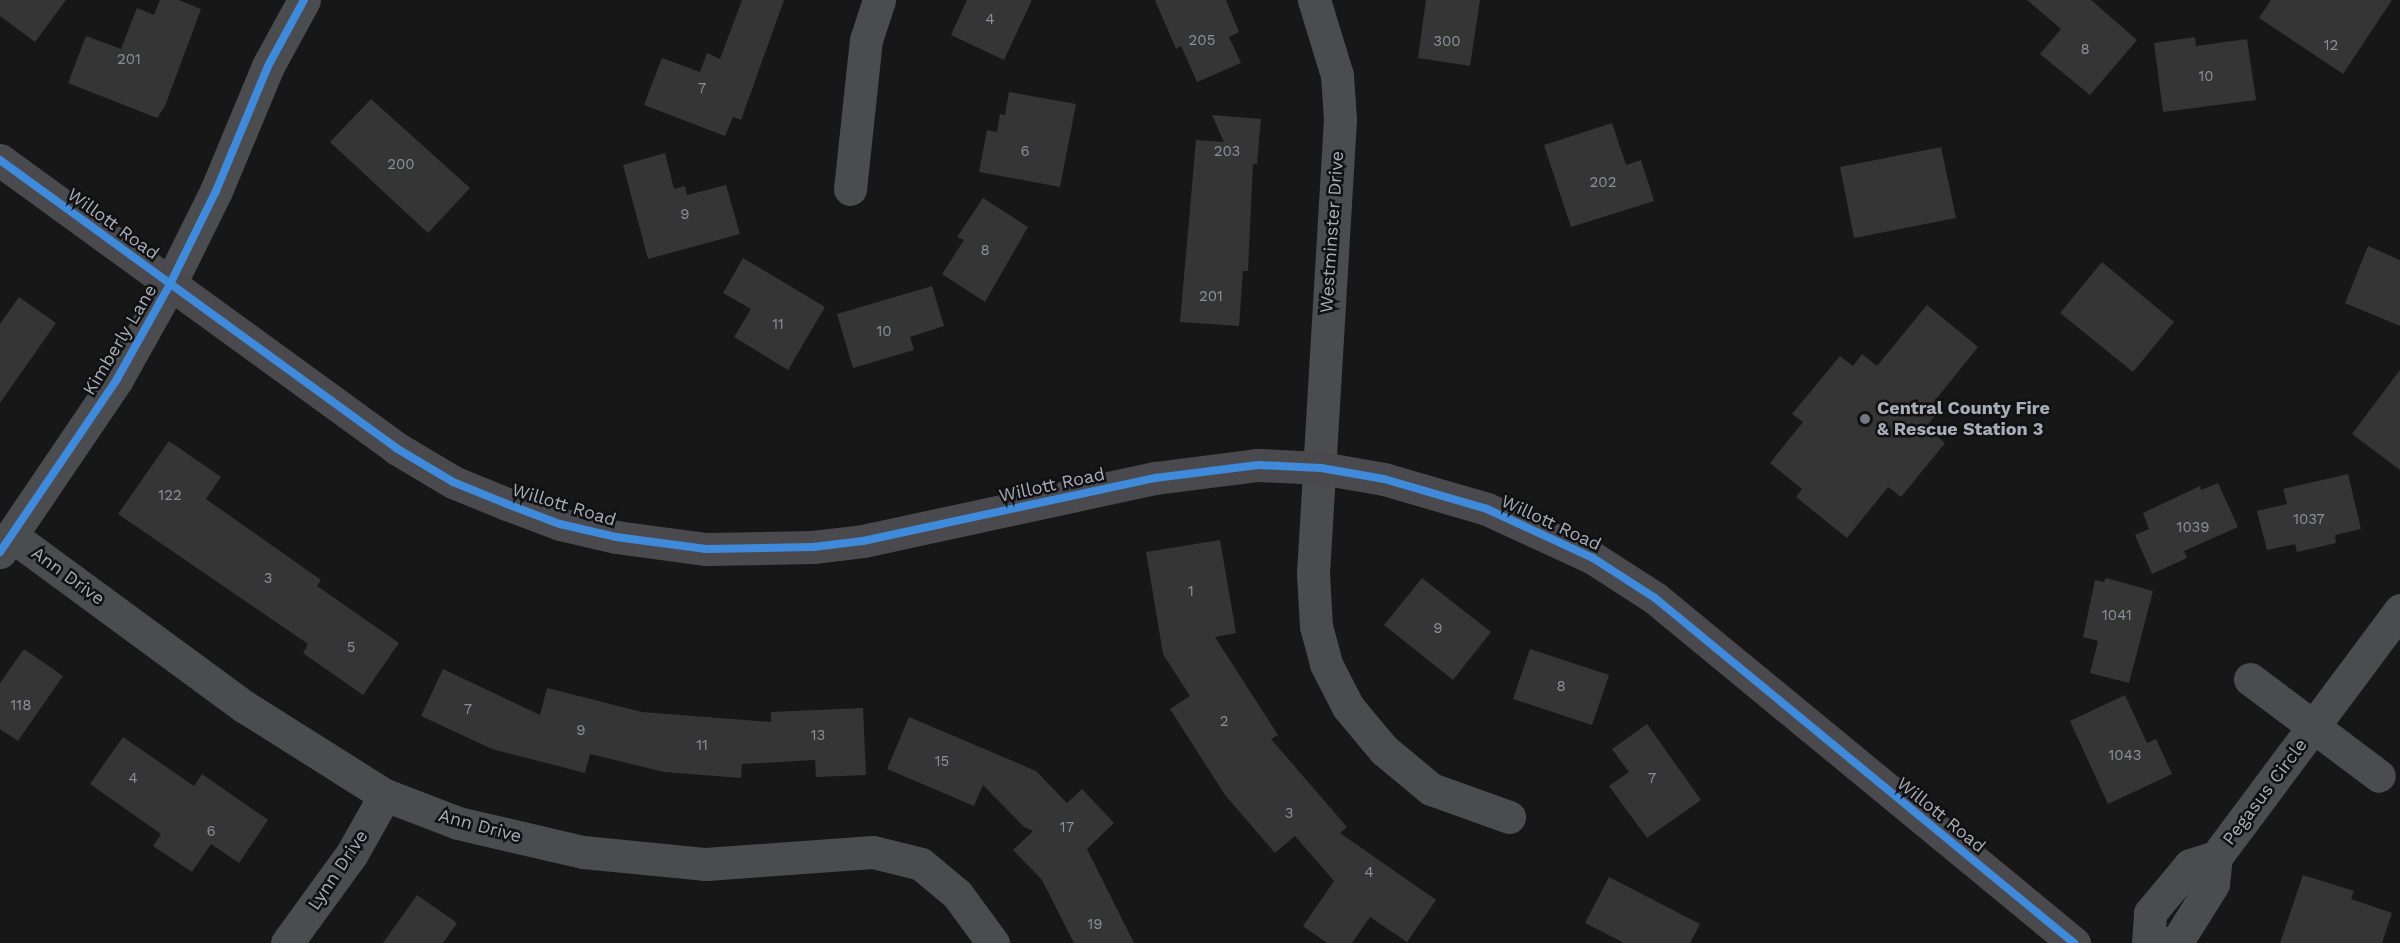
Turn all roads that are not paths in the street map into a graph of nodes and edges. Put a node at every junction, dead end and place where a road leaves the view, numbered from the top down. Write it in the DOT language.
graph roads {
  1 [pos="302,0"];
  2 [pos="879,0"];
  3 [pos="1314,0"];
  4 [pos="0,160"];
  5 [pos="850,189"];
  6 [pos="171,284"];
  7 [pos="1321,468"];
  8 [pos="6,544"];
  9 [pos="2400,610"];
  10 [pos="2250,679"];
  11 [pos="2313,727"];
  12 [pos="2379,776"];
  13 [pos="386,795"];
  14 [pos="1509,817"];
  15 [pos="2216,857"];
  16 [pos="287,943"];
  17 [pos="993,943"];
  18 [pos="2073,943"];
  19 [pos="2148,943"];
  20 [pos="2169,943"];
  1 -- 6 [label="street, Kimberly Lane"];
  2 -- 5 [label="street"];
  3 -- 7 [label="street, Westminster Drive"];
  4 -- 6 [label="main road, Willott Road"];
  6 -- 7 [label="main road, Willott Road"];
  6 -- 8 [label="street, Kimberly Lane"];
  7 -- 14 [label="street, Westminster Drive"];
  7 -- 18 [label="main road, Willott Road"];
  8 -- 13 [label="street, Ann Drive"];
  9 -- 11 [label="street, Pegasus Circle"];
  10 -- 11 [label="street, Pegasus Circle"];
  11 -- 12 [label="street, Pegasus Circle"];
  11 -- 15 [label="street, Pegasus Circle"];
  13 -- 16 [label="street, Lynn Drive"];
  13 -- 17 [label="street, Ann Drive"];
  15 -- 19 [label="street, Pegasus Circle"];
  15 -- 20 [label="street, Pegasus Circle"];
}
